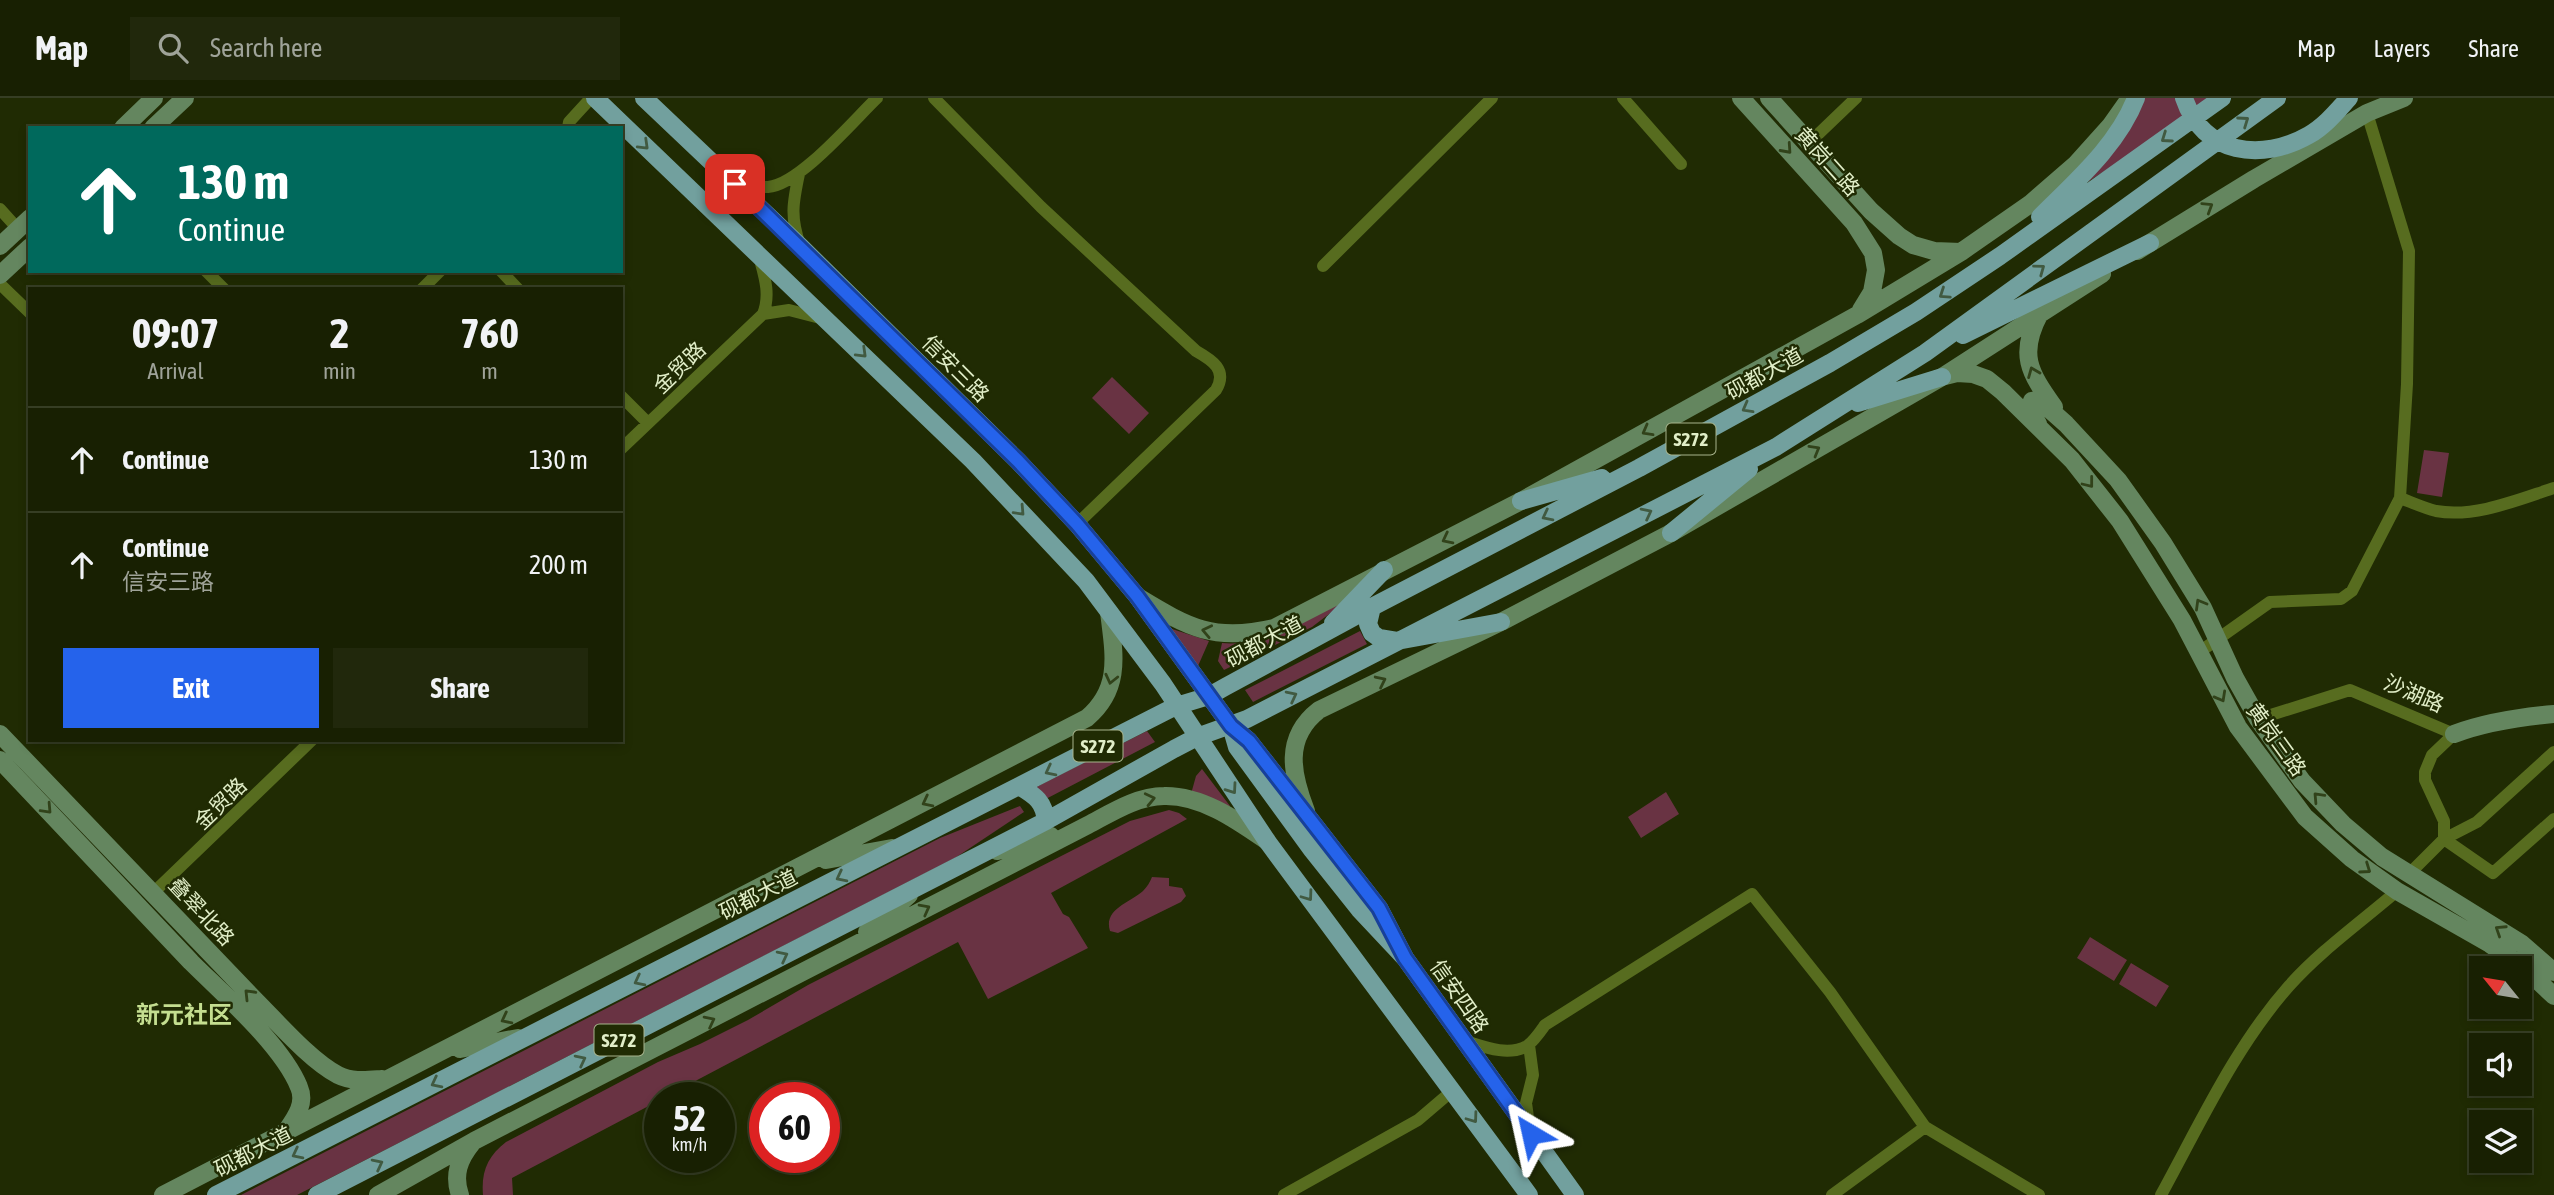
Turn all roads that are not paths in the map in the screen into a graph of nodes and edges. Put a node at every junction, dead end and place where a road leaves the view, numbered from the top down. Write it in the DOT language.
graph roads {
  1 [pos="153,98"];
  2 [pos="185,98"];
  3 [pos="593,98"];
  4 [pos="644,98"];
  5 [pos="877,98"];
  6 [pos="934,98"];
  7 [pos="1492,98"];
  8 [pos="1623,98"];
  9 [pos="1741,98"];
  10 [pos="1769,98"];
  11 [pos="1856,98"];
  12 [pos="2130,98"];
  13 [pos="2136,98"];
  14 [pos="2184,98"];
  15 [pos="2222,98"];
  16 [pos="2277,98"];
  17 [pos="2349,98"];
  18 [pos="2404,98"];
  19 [pos="2367,113"];
  20 [pos="125,126"];
  21 [pos="155,126"];
  22 [pos="568,126"];
  23 [pos="623,126"];
  24 [pos="623,126"];
  25 [pos="1810,142"];
  26 [pos="1681,164"];
  27 [pos="720,170"];
  28 [pos="799,174"];
  29 [pos="0,209"];
  30 [pos="1871,211"];
  31 [pos="24,223"];
  32 [pos="1854,223"];
  33 [pos="2150,243"];
  34 [pos="0,246"];
  35 [pos="801,247"];
  36 [pos="28,249"];
  37 [pos="1961,251"];
  38 [pos="759,255"];
  39 [pos="2000,256"];
  40 [pos="1323,266"];
  41 [pos="208,273"];
  42 [pos="438,273"];
  43 [pos="503,273"];
  44 [pos="0,275"];
  45 [pos="0,284"];
  46 [pos="222,287"];
  47 [pos="424,287"];
  48 [pos="516,287"];
  49 [pos="28,311"];
  50 [pos="2040,313"];
  51 [pos="763,314"];
  52 [pos="1857,315"];
  53 [pos="827,319"];
  54 [pos="1926,353"];
  55 [pos="1942,377"];
  56 [pos="623,398"];
  57 [pos="1834,410"];
  58 [pos="648,423"];
  59 [pos="2066,424"];
  60 [pos="2043,433"];
  61 [pos="623,447"];
  62 [pos="1776,447"];
  63 [pos="1639,468"];
  64 [pos="2554,488"];
  65 [pos="2400,498"];
  66 [pos="1521,501"];
  67 [pos="1077,524"];
  68 [pos="1671,533"];
  69 [pos="1110,562"];
  70 [pos="1384,570"];
  71 [pos="1086,581"];
  72 [pos="1137,596"];
  73 [pos="1373,607"];
  74 [pos="1109,612"];
  75 [pos="1501,622"];
  76 [pos="1317,639"];
  77 [pos="2218,640"];
  78 [pos="1397,641"];
  79 [pos="2198,653"];
  80 [pos="1209,696"];
  81 [pos="1176,706"];
  82 [pos="2554,714"];
  83 [pos="2259,719"];
  84 [pos="1231,726"];
  85 [pos="0,734"];
  86 [pos="2454,734"];
  87 [pos="1197,737"];
  88 [pos="310,742"];
  89 [pos="2554,752"];
  90 [pos="0,760"];
  91 [pos="1019,786"];
  92 [pos="1309,818"];
  93 [pos="2554,819"];
  94 [pos="1046,821"];
  95 [pos="1088,825"];
  96 [pos="2444,839"];
  97 [pos="1267,841"];
  98 [pos="902,846"];
  99 [pos="1312,850"];
  100 [pos="977,857"];
  101 [pos="806,864"];
  102 [pos="1288,867"];
  103 [pos="2409,874"];
  104 [pos="920,886"];
  105 [pos="2397,891"];
  106 [pos="153,892"];
  107 [pos="843,952"];
  108 [pos="1405,958"];
  109 [pos="2554,972"];
  110 [pos="2554,996"];
  111 [pos="532,1035"];
  112 [pos="1462,1040"];
  113 [pos="298,1042"];
  114 [pos="1529,1045"];
  115 [pos="276,1052"];
  116 [pos="440,1053"];
  117 [pos="391,1078"];
  118 [pos="1452,1091"];
  119 [pos="1925,1127"];
  120 [pos="287,1130"];
  121 [pos="1531,1134"];
  122 [pos="474,1140"];
  123 [pos="238,1157"];
  124 [pos="1521,1190"];
  125 [pos="163,1195"];
  126 [pos="193,1195"];
  127 [pos="216,1195"];
  128 [pos="317,1195"];
  129 [pos="378,1195"];
  130 [pos="460,1195"];
  131 [pos="1284,1195"];
  132 [pos="1576,1195"];
  133 [pos="1832,1195"];
  134 [pos="2039,1195"];
  135 [pos="2161,1195"];
  1 -- 20 [label="street"];
  2 -- 21 [label="street"];
  3 -- 22 [label="street"];
  3 -- 23 [label="main road, one-way"];
  4 -- 27 [label="main road, 信安三路"];
  5 -- 28 [label="street"];
  6 -- 67 [label="street"];
  7 -- 40 [label="street"];
  8 -- 26 [label="street"];
  9 -- 32 [label="street, 黄岗二路, one-way"];
  10 -- 25 [label="street, 黄岗二路"];
  11 -- 25 [label="street"];
  12 -- 37 [label="street"];
  13 -- 39 [label="main road"];
  14 -- 17 [label="main road"];
  15 -- 39 [label="main road, 砚都大道 / S272, one-way"];
  54 -- 16 [label="main road, S272, one-way"];
  18 -- 19 [label="street"];
  33 -- 19 [label="street, one-way"];
  19 -- 65 [label="street"];
  24 -- 38 [label="main road, one-way"];
  25 -- 30 [label="street, 黄岗二路"];
  27 -- 28 [label="street"];
  27 -- 35 [label="main road, 信安三路"];
  28 -- 35 [label="street"];
  29 -- 31 [label="street"];
  30 -- 32 [label="street"];
  30 -- 37 [label="street, 黄岗二路"];
  31 -- 34 [label="street"];
  32 -- 52 [label="street, 黄岗二路"];
  33 -- 50 [label="street"];
  33 -- 54 [label="main road"];
  35 -- 67 [label="main road, 信安三路"];
  36 -- 44 [label="street"];
  37 -- 52 [label="street"];
  38 -- 51 [label="street"];
  38 -- 53 [label="main road"];
  39 -- 63 [label="main road, 砚都大道 / S272, one-way"];
  41 -- 46 [label="street"];
  42 -- 47 [label="street"];
  43 -- 48 [label="street"];
  45 -- 49 [label="street"];
  50 -- 55 [label="street"];
  59 -- 50 [label="street, one-way"];
  51 -- 53 [label="street"];
  51 -- 58 [label="street, 金贸路"];
  52 -- 66 [label="street, one-way"];
  53 -- 71 [label="main road, one-way"];
  54 -- 57 [label="main road, S272"];
  55 -- 57 [label="main road"];
  55 -- 60 [label="street, 黄岗三路"];
  68 -- 55 [label="street, one-way"];
  56 -- 58 [label="street"];
  57 -- 62 [label="main road, S272"];
  58 -- 61 [label="street, 金贸路"];
  59 -- 60 [label="street"];
  77 -- 59 [label="street, 黄岗三路, one-way"];
  60 -- 79 [label="street, 黄岗三路, one-way"];
  62 -- 68 [label="main road"];
  78 -- 62 [label="main road, S272, one-way"];
  63 -- 66 [label="main road"];
  63 -- 73 [label="main road, 砚都大道 / S272, one-way"];
  64 -- 65 [label="street"];
  65 -- 77 [label="street"];
  66 -- 70 [label="street, one-way"];
  67 -- 69 [label="main road, 信安三路"];
  68 -- 75 [label="street"];
  69 -- 71 [label="main road"];
  69 -- 72 [label="main road, 信安三路"];
  70 -- 72 [label="street, one-way"];
  70 -- 76 [label="main road"];
  71 -- 74 [label="main road"];
  72 -- 80 [label="main road, 信安三路"];
  73 -- 76 [label="main road, 砚都大道 / S272"];
  73 -- 78 [label="main road"];
  74 -- 81 [label="main road"];
  74 -- 101 [label="street, 砚都大道, one-way"];
  75 -- 78 [label="main road"];
  92 -- 75 [label="street, one-way"];
  76 -- 80 [label="main road, 砚都大道 / S272"];
  77 -- 79 [label="street"];
  77 -- 83 [label="street, 黄岗三路"];
  84 -- 78 [label="main road, S272, one-way"];
  79 -- 105 [label="street, 黄岗三路, one-way"];
  80 -- 81 [label="main road, 砚都大道 / S272"];
  80 -- 84 [label="main road, 信安三路"];
  81 -- 87 [label="main road"];
  81 -- 91 [label="main road, 砚都大道 / S272, one-way"];
  82 -- 86 [label="street, 沙湖路"];
  83 -- 86 [label="street, 沙湖路"];
  103 -- 83 [label="street, 黄岗三路, one-way"];
  84 -- 87 [label="main road, S272"];
  84 -- 92 [label="main road"];
  84 -- 99 [label="main road, 信安四路"];
  85 -- 106 [label="street, 叠翠北路"];
  86 -- 96 [label="street"];
  87 -- 94 [label="main road, S272"];
  87 -- 97 [label="main road, one-way"];
  88 -- 106 [label="street, 金贸路"];
  89 -- 96 [label="street"];
  90 -- 115 [label="street, 叠翠北路, one-way"];
  91 -- 94 [label="main road"];
  91 -- 98 [label="main road, 砚都大道 / S272"];
  92 -- 108 [label="main road"];
  93 -- 96 [label="street"];
  94 -- 100 [label="main road, S272"];
  95 -- 97 [label="street, one-way"];
  95 -- 100 [label="street"];
  107 -- 95 [label="street, one-way"];
  96 -- 103 [label="street"];
  97 -- 102 [label="main road"];
  98 -- 101 [label="street"];
  98 -- 111 [label="main road, 砚都大道 / S272, one-way"];
  99 -- 102 [label="main road"];
  99 -- 108 [label="main road, 信安四路"];
  100 -- 104 [label="main road, S272"];
  101 -- 116 [label="street, 砚都大道, one-way"];
  102 -- 118 [label="main road, one-way"];
  109 -- 103 [label="street, 黄岗三路, one-way"];
  104 -- 107 [label="street"];
  128 -- 104 [label="main road, S272, one-way"];
  105 -- 110 [label="street, 黄岗三路"];
  105 -- 135 [label="street"];
  113 -- 106 [label="street, 叠翠北路, one-way"];
  122 -- 107 [label="street, one-way"];
  108 -- 112 [label="main road, 信安四路"];
  111 -- 116 [label="street"];
  111 -- 127 [label="main road, 砚都大道 / S272, one-way"];
  112 -- 114 [label="street"];
  112 -- 121 [label="main road, 信安四路"];
  113 -- 115 [label="street"];
  113 -- 117 [label="street, 叠翠北路"];
  114 -- 119 [label="street"];
  114 -- 121 [label="street"];
  115 -- 120 [label="street, 叠翠北路"];
  116 -- 117 [label="street, 砚都大道"];
  117 -- 120 [label="street, 砚都大道"];
  118 -- 124 [label="main road, one-way"];
  118 -- 131 [label="street"];
  119 -- 133 [label="street"];
  119 -- 134 [label="street"];
  120 -- 123 [label="street, 砚都大道"];
  121 -- 132 [label="main road, 信安四路"];
  122 -- 129 [label="street"];
  122 -- 130 [label="street"];
  123 -- 125 [label="street, 砚都大道"];
  123 -- 126 [label="street"];
}
